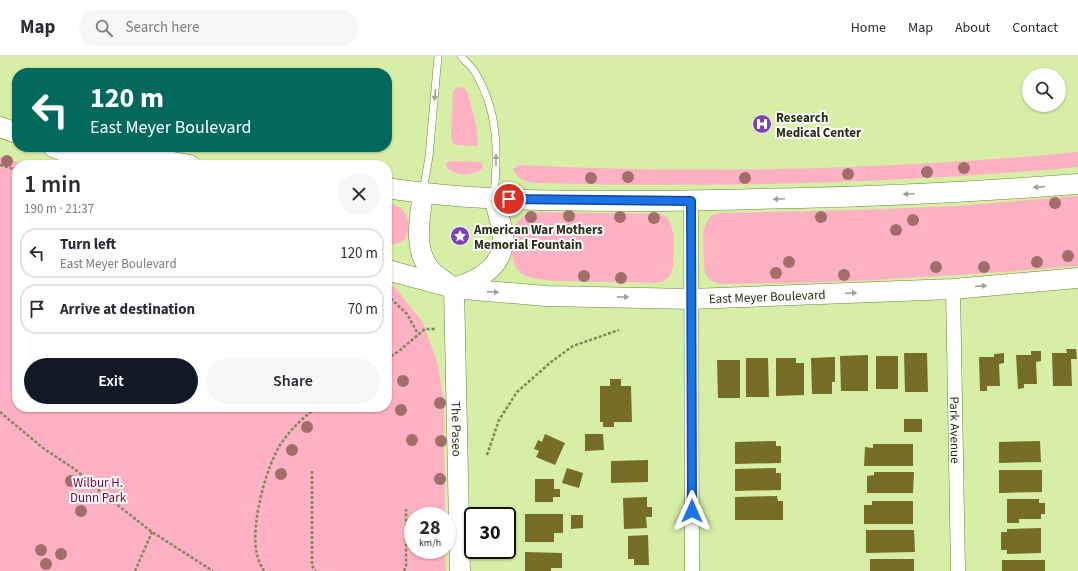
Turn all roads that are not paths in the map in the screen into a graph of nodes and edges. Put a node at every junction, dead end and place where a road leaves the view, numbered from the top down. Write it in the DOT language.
graph roads {
  1 [pos="438,56"];
  2 [pos="461,56"];
  3 [pos="0,127"];
  4 [pos="12,131"];
  5 [pos="65,152"];
  6 [pos="116,152"];
  7 [pos="85,160"];
  8 [pos="162,160"];
  9 [pos="1078,184"];
  10 [pos="392,189"];
  11 [pos="423,193"];
  12 [pos="494,199"];
  13 [pos="691,201"];
  14 [pos="392,271"];
  15 [pos="1078,278"];
  16 [pos="454,288"];
  17 [pos="953,289"];
  18 [pos="691,298"];
  19 [pos="460,571"];
  20 [pos="692,571"];
  21 [pos="958,571"];
  1 -- 11 [label="lane, one-way"];
  12 -- 2 [label="lane, one-way"];
  3 -- 4 [label="main road"];
  5 -- 7 [label="main road"];
  6 -- 8 [label="main road"];
  9 -- 13 [label="main road, one-way"];
  10 -- 11 [label="main road"];
  11 -- 12 [label="main road"];
  11 -- 16 [label="main road"];
  12 -- 13 [label="main road"];
  12 -- 16 [label="main road"];
  13 -- 18 [label="street"];
  14 -- 16 [label="main road, East Meyer Boulevard"];
  17 -- 15 [label="main road, East Meyer Boulevard, one-way"];
  16 -- 18 [label="main road, East Meyer Boulevard, one-way"];
  16 -- 19 [label="main road, The Paseo"];
  18 -- 17 [label="main road, East Meyer Boulevard, one-way"];
  17 -- 21 [label="street, Park Avenue"];
  18 -- 20 [label="street"];
}
